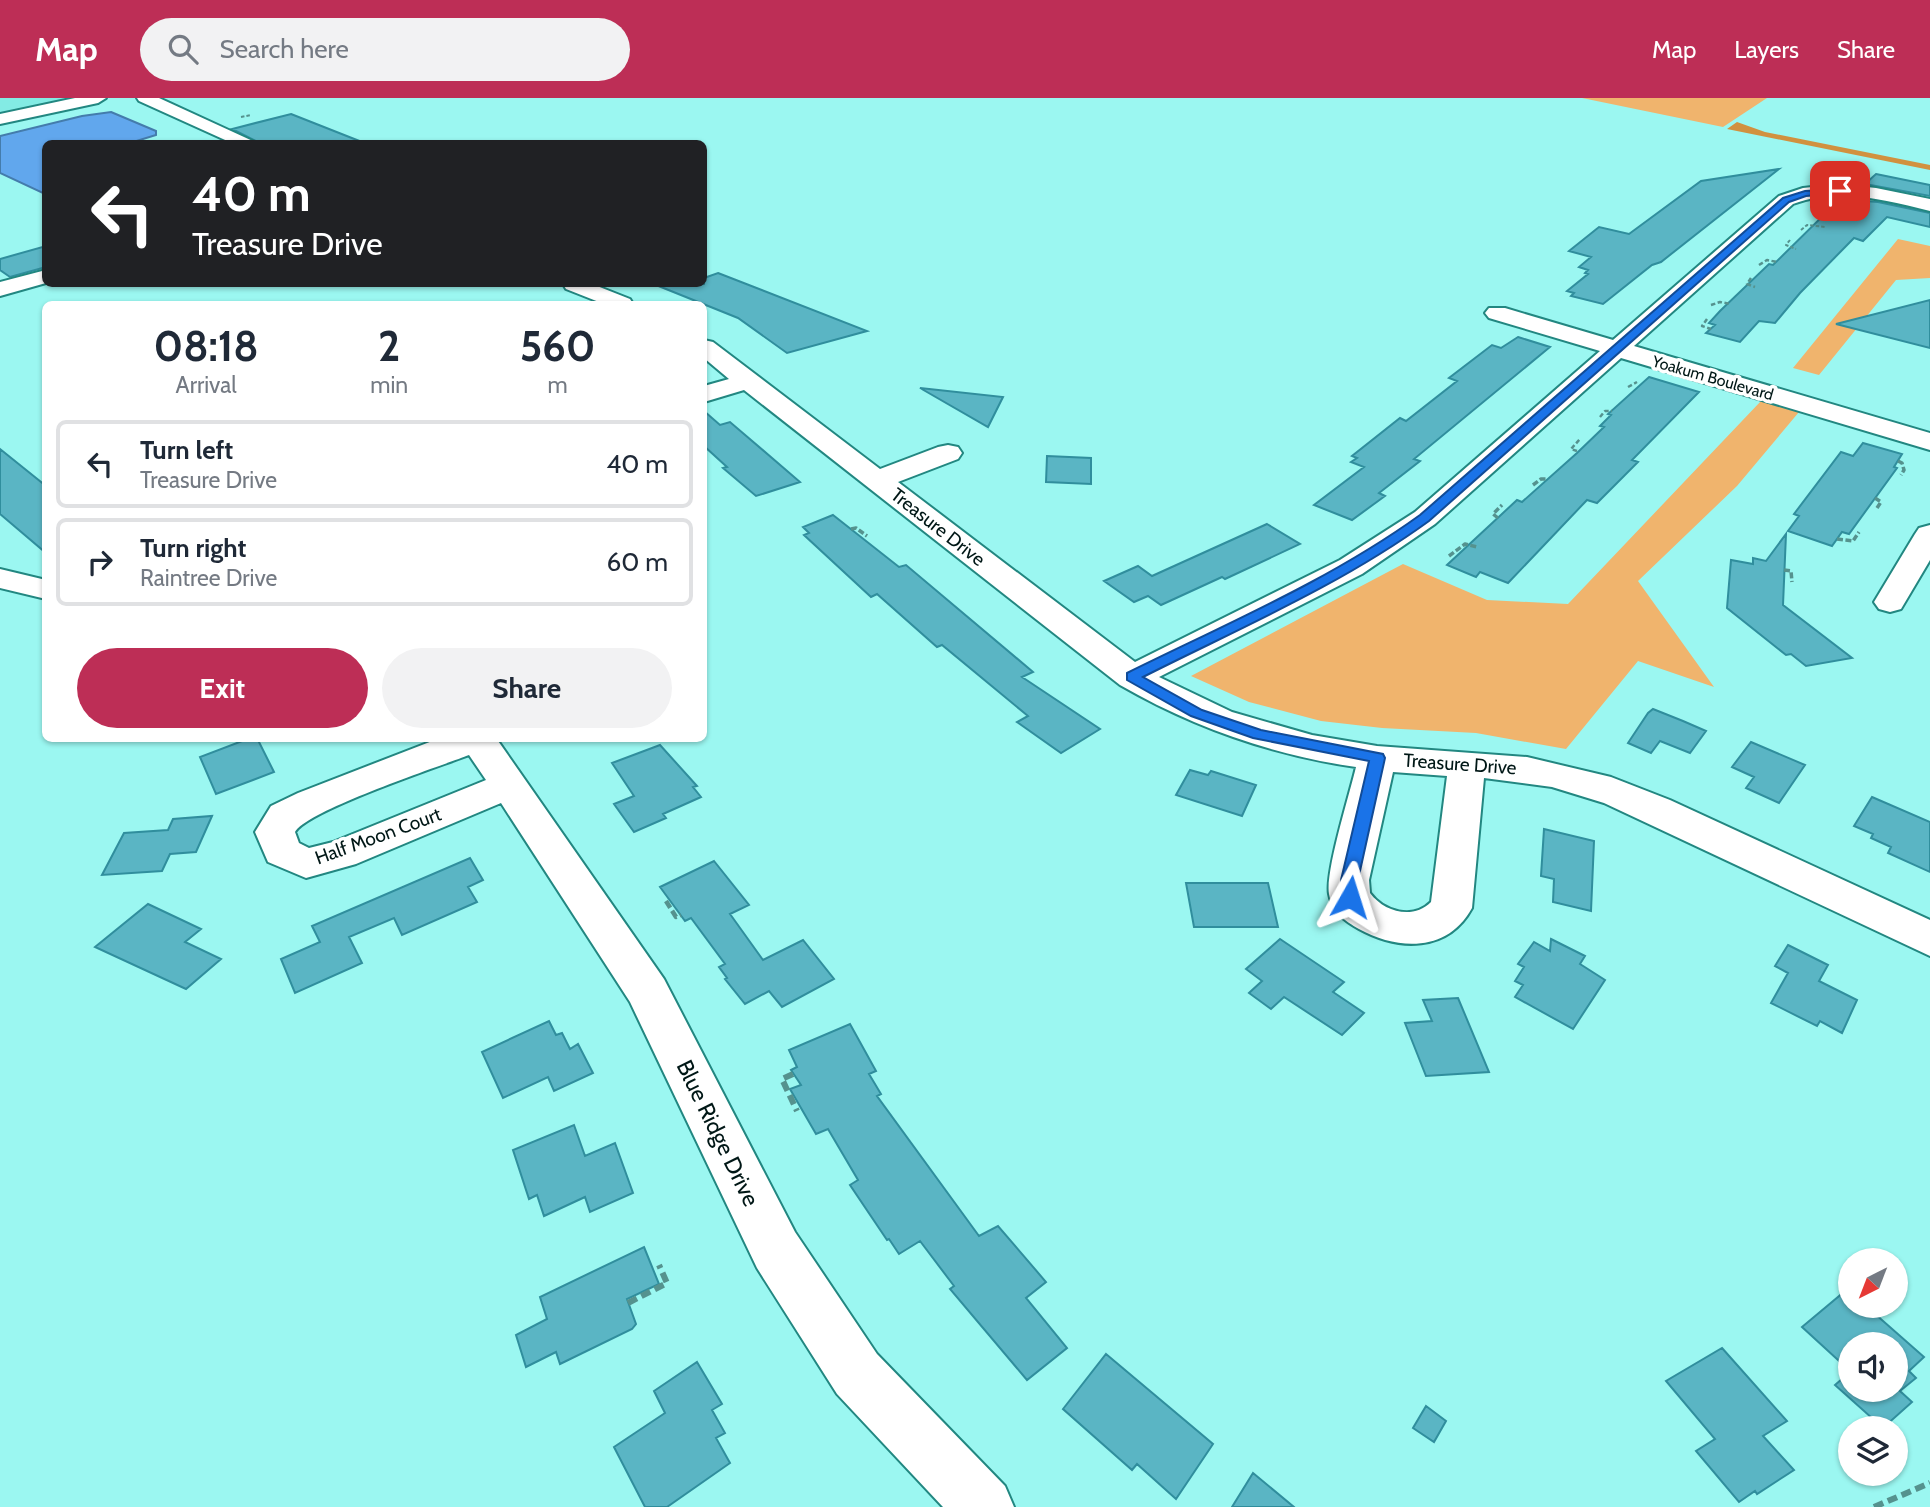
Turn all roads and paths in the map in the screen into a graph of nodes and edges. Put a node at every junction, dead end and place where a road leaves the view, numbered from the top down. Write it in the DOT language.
graph roads {
  1 [pos="98,98"];
  2 [pos="145,98"];
  3 [pos="0,119"];
  4 [pos="241,140"];
  5 [pos="1930,205"];
  6 [pos="1825,228"];
  7 [pos="1801,230"];
  8 [pos="1790,240"];
  9 [pos="1796,249"];
  10 [pos="1777,262"];
  11 [pos="1759,265"];
  12 [pos="42,277"];
  13 [pos="1751,278"];
  14 [pos="580,287"];
  15 [pos="1755,287"];
  16 [pos="0,289"];
  17 [pos="615,301"];
  18 [pos="1731,304"];
  19 [pos="1711,305"];
  20 [pos="1506,307"];
  21 [pos="1707,319"];
  22 [pos="1710,329"];
  23 [pos="1625,341"];
  24 [pos="707,348"];
  25 [pos="748,381"];
  26 [pos="1644,384"];
  27 [pos="1628,387"];
  28 [pos="707,393"];
  29 [pos="1612,411"];
  30 [pos="1917,413"];
  31 [pos="1600,417"];
  32 [pos="1580,439"];
  33 [pos="1930,442"];
  34 [pos="1577,451"];
  35 [pos="948,453"];
  36 [pos="1898,461"];
  37 [pos="1901,475"];
  38 [pos="878,480"];
  39 [pos="1548,480"];
  40 [pos="1533,485"];
  41 [pos="1875,498"];
  42 [pos="1502,505"];
  43 [pos="1877,508"];
  44 [pos="1498,518"];
  45 [pos="851,529"];
  46 [pos="1859,532"];
  47 [pos="1930,534"];
  48 [pos="867,536"];
  49 [pos="1837,539"];
  50 [pos="1477,547"];
  51 [pos="1450,556"];
  52 [pos="1784,570"];
  53 [pos="0,578"];
  54 [pos="1792,582"];
  55 [pos="42,589"];
  56 [pos="1890,602"];
  57 [pos="1132,677"];
  58 [pos="467,742"];
  59 [pos="480,742"];
  60 [pos="1377,758"];
  61 [pos="1467,764"];
  62 [pos="509,785"];
  63 [pos="666,901"];
  64 [pos="681,915"];
  65 [pos="1930,939"];
  66 [pos="793,1074"];
  67 [pos="797,1111"];
  68 [pos="659,1265"];
  69 [pos="628,1303"];
  70 [pos="1930,1483"];
  71 [pos="984,1507"];
  72 [pos="1874,1507"];
  1 -- 3 [label="street"];
  2 -- 4 [label="street"];
  5 -- 23 [label="street"];
  6 -- 7 [label="path"];
  8 -- 9 [label="path"];
  10 -- 11 [label="path"];
  12 -- 16 [label="street"];
  13 -- 15 [label="path"];
  14 -- 17 [label="street"];
  18 -- 19 [label="path"];
  20 -- 23 [label="street, Yoakum Boulevard"];
  21 -- 22 [label="path"];
  23 -- 30 [label="street, Yoakum Boulevard"];
  23 -- 33 [label="street, Yoakum Boulevard"];
  23 -- 57 [label="street"];
  24 -- 25 [label="street, Treasure Drive"];
  25 -- 28 [label="street"];
  25 -- 38 [label="street, Treasure Drive"];
  26 -- 27 [label="path"];
  29 -- 31 [label="path"];
  32 -- 34 [label="path"];
  35 -- 38 [label="street"];
  36 -- 37 [label="path"];
  38 -- 57 [label="street, Treasure Drive"];
  39 -- 40 [label="path"];
  41 -- 43 [label="path"];
  42 -- 44 [label="path"];
  45 -- 48 [label="path"];
  46 -- 49 [label="path"];
  47 -- 56 [label="street"];
  50 -- 51 [label="path"];
  52 -- 54 [label="path"];
  53 -- 55 [label="street"];
  57 -- 60 [label="street, Treasure Drive"];
  58 -- 62 [label="street, Half Moon Court"];
  59 -- 62 [label="street, Blue Ridge Drive"];
  60 -- 61 [label="street, Treasure Drive"];
  60 -- 61 [label="street"];
  61 -- 65 [label="street, Treasure Drive"];
  62 -- 71 [label="street, Blue Ridge Drive"];
  63 -- 64 [label="path"];
  66 -- 67 [label="path"];
  68 -- 69 [label="path"];
  70 -- 72 [label="path"];
}
